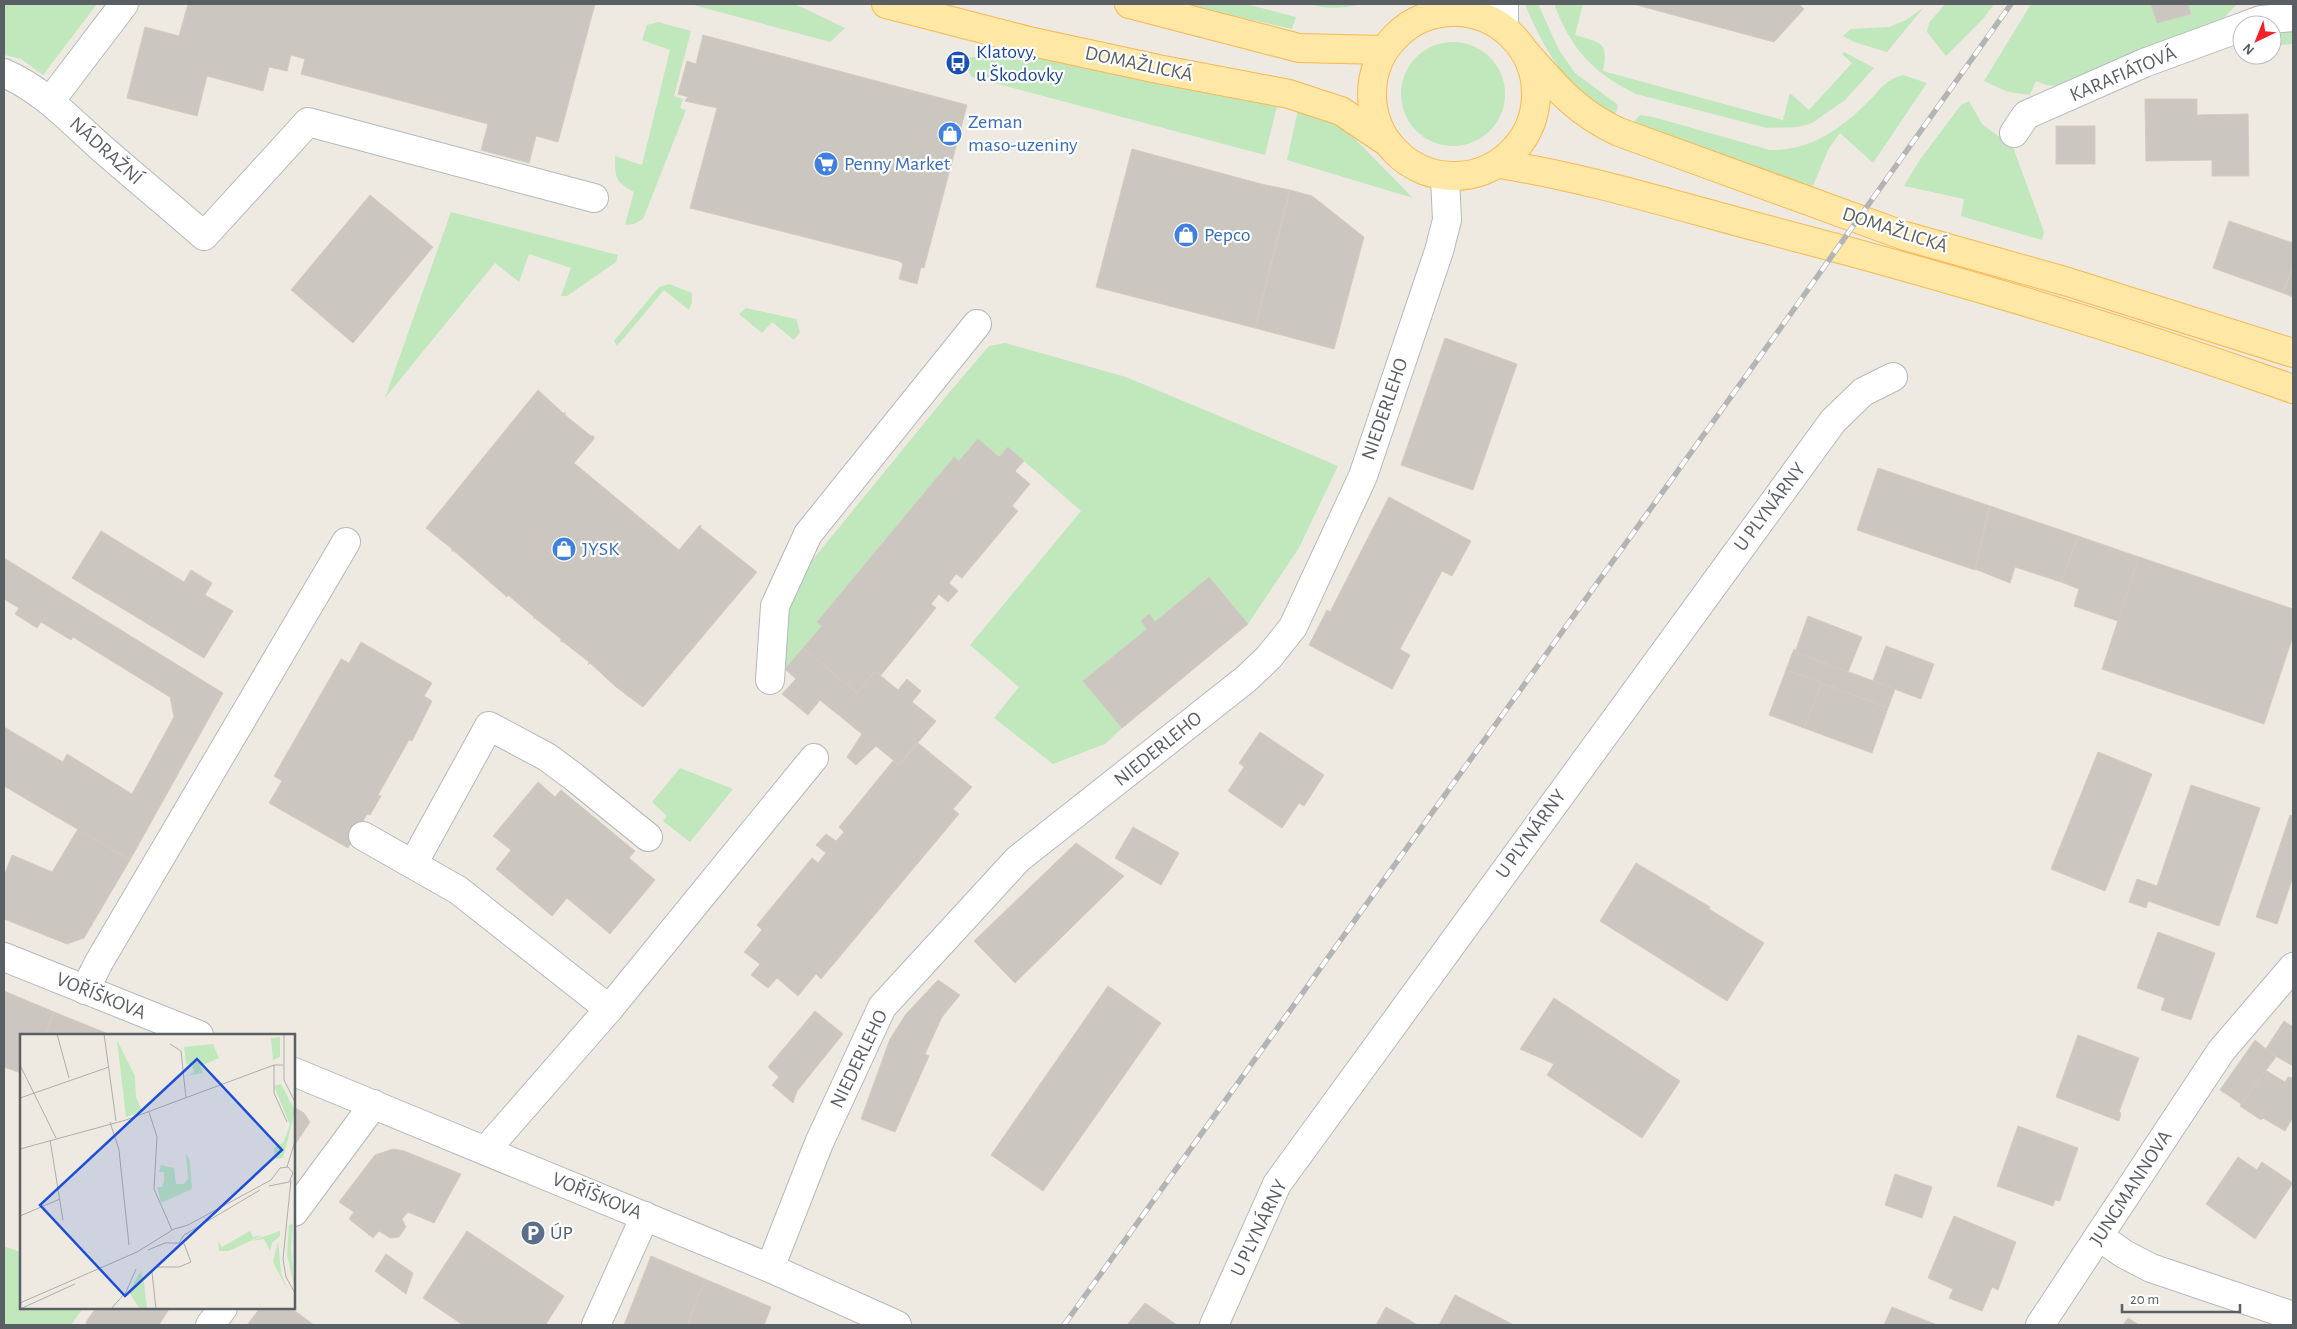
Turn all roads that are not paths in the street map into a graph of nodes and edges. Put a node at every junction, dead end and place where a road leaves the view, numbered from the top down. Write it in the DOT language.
graph roads {
  1 [pos="124,4"];
  2 [pos="886,4"];
  3 [pos="1129,4"];
  4 [pos="1442,8"];
  5 [pos="1504,16"];
  6 [pos="2232,27"];
  7 [pos="1384,50"];
  8 [pos="1526,53"];
  9 [pos="4,72"];
  10 [pos="51,100"];
  11 [pos="2014,133"];
  12 [pos="1384,140"];
  13 [pos="1499,164"];
  14 [pos="1445,177"];
  15 [pos="594,198"];
  16 [pos="977,324"];
  17 [pos="2293,353"];
  18 [pos="1893,377"];
  19 [pos="2293,389"];
  20 [pos="346,542"];
  21 [pos="770,680"];
  22 [pos="814,758"];
  23 [pos="363,836"];
  24 [pos="648,837"];
  25 [pos="413,864"];
  26 [pos="4,957"];
  27 [pos="2293,968"];
  28 [pos="85,990"];
  29 [pos="609,1009"];
  30 [pos="196,1034"];
  31 [pos="295,1072"];
  32 [pos="374,1104"];
  33 [pos="486,1150"];
  34 [pos="295,1211"];
  35 [pos="645,1216"];
  36 [pos="2100,1237"];
  37 [pos="770,1268"];
  38 [pos="222,1309"];
  39 [pos="2293,1316"];
  40 [pos="210,1325"];
  41 [pos="596,1325"];
  42 [pos="897,1325"];
  43 [pos="1214,1325"];
  44 [pos="2040,1325"];
  1 -- 10 [label="street"];
  2 -- 12 [label="main road, DOMAŽLICKÁ"];
  3 -- 7 [label="main road"];
  4 -- 5 [label="main road"];
  4 -- 7 [label="main road"];
  5 -- 8 [label="main road"];
  6 -- 11 [label="street, KARAFIÁTOVÁ"];
  7 -- 12 [label="main road"];
  8 -- 13 [label="main road"];
  8 -- 17 [label="main road, DOMAŽLICKÁ"];
  9 -- 10 [label="street, NÁDRAŽNÍ"];
  10 -- 15 [label="street, NÁDRAŽNÍ"];
  12 -- 14 [label="main road"];
  13 -- 14 [label="main road"];
  13 -- 19 [label="main road, DOMAŽLICKÁ"];
  14 -- 37 [label="street, NIEDERLEHO"];
  16 -- 21 [label="street"];
  18 -- 43 [label="street, U PLYNÁRNY"];
  20 -- 28 [label="street"];
  22 -- 29 [label="street"];
  23 -- 25 [label="street"];
  24 -- 25 [label="street"];
  25 -- 29 [label="street"];
  26 -- 28 [label="street, VOŘÍŠKOVA"];
  27 -- 36 [label="street, JUNGMANNOVA"];
  28 -- 30 [label="street, VOŘÍŠKOVA"];
  29 -- 33 [label="street"];
  31 -- 32 [label="street, VOŘÍŠKOVA"];
  32 -- 33 [label="street, VOŘÍŠKOVA"];
  32 -- 34 [label="street"];
  33 -- 35 [label="street, VOŘÍŠKOVA"];
  35 -- 37 [label="street, VOŘÍŠKOVA"];
  35 -- 41 [label="street"];
  36 -- 39 [label="street"];
  36 -- 44 [label="street, JUNGMANNOVA"];
  37 -- 42 [label="street, VOŘÍŠKOVA"];
  38 -- 40 [label="street"];
}
